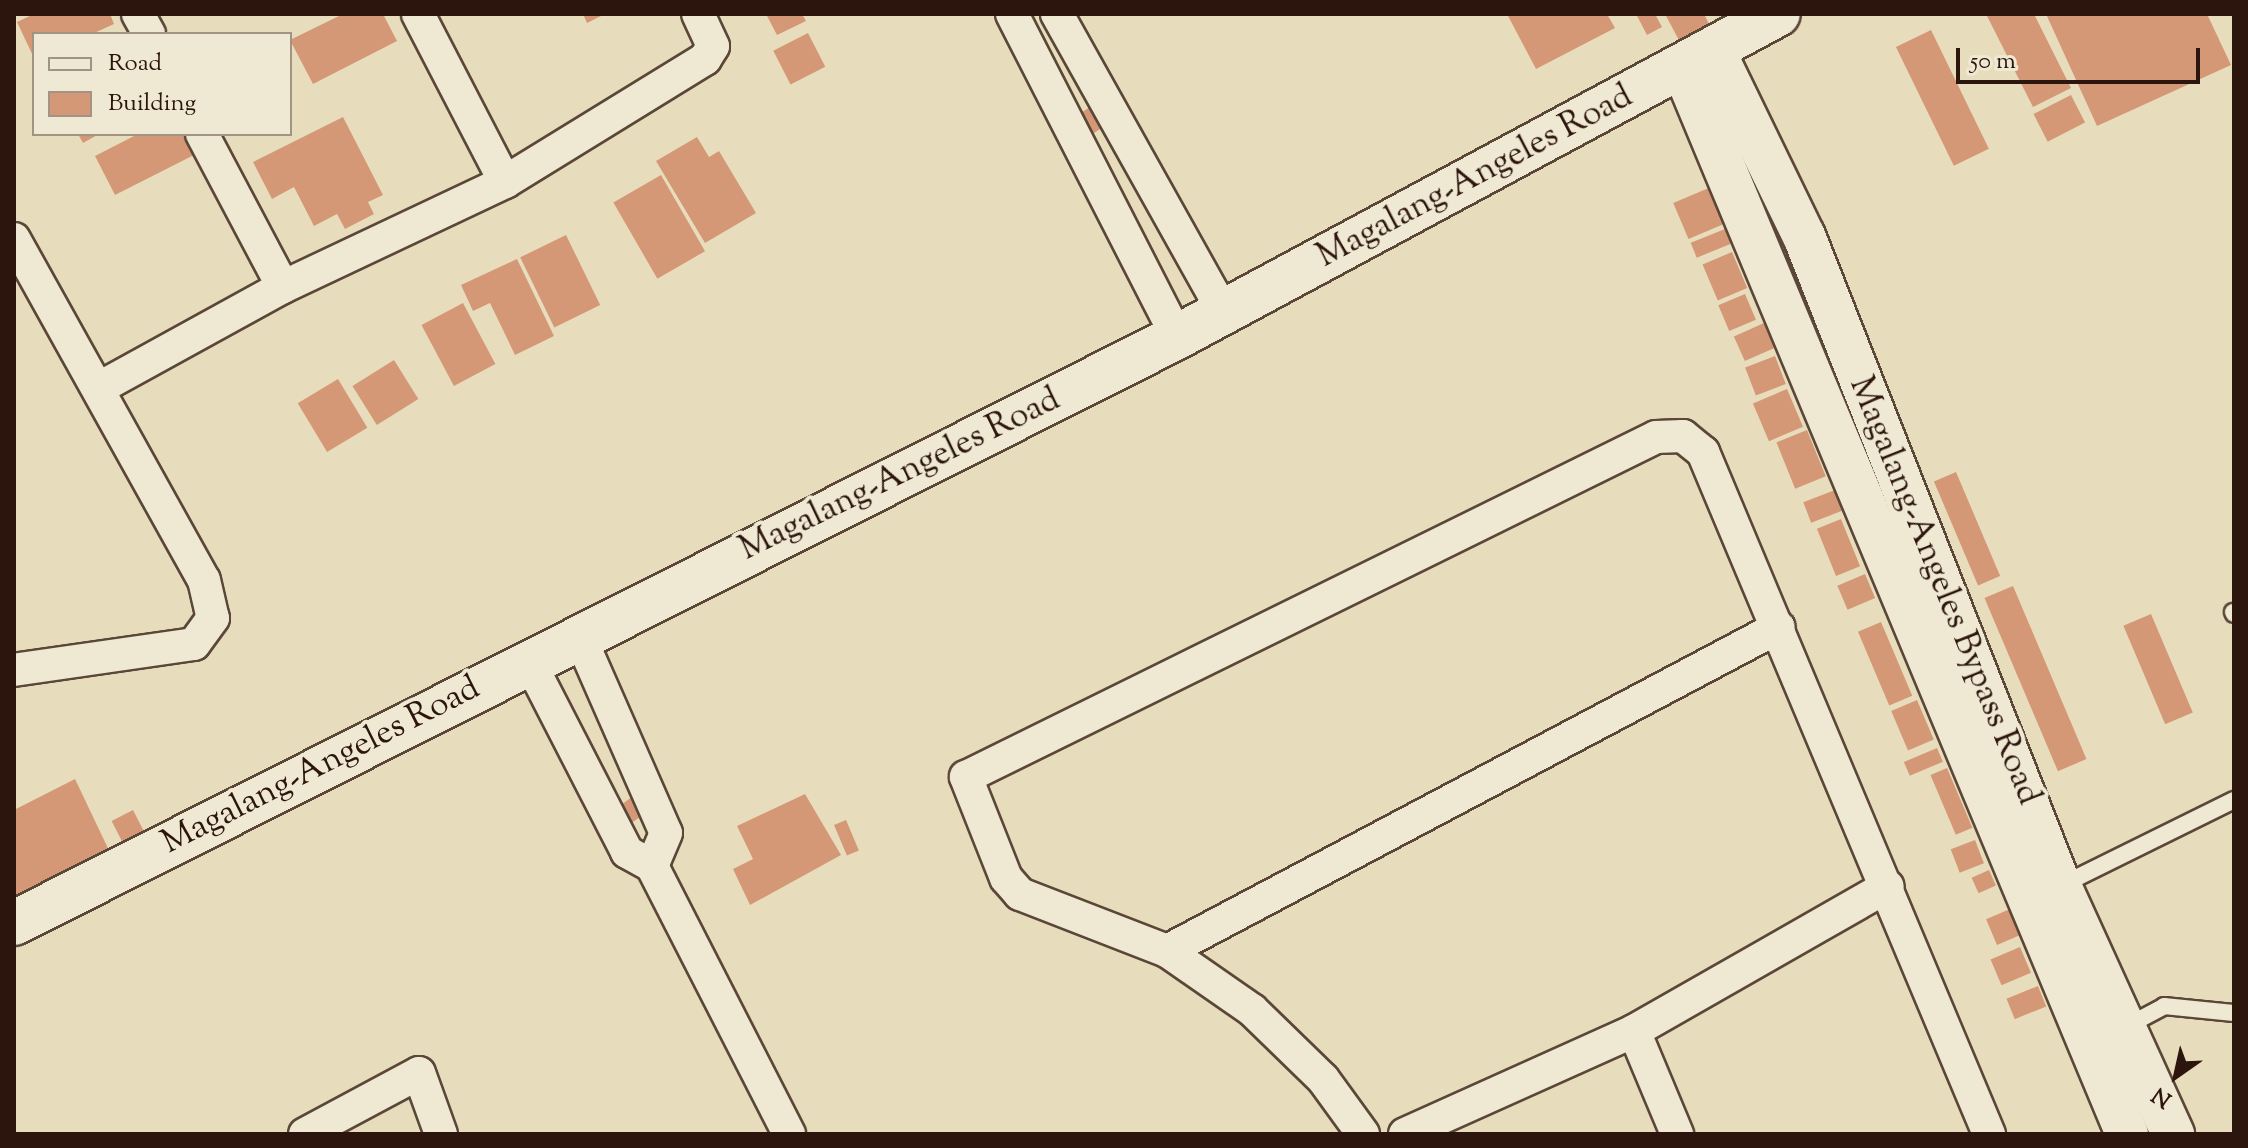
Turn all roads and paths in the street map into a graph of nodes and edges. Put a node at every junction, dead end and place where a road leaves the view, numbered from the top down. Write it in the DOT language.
graph roads {
  1 [pos="138,14"];
  2 [pos="418,14"];
  3 [pos="1012,14"];
  4 [pos="1778,14"];
  5 [pos="702,22"];
  6 [pos="1063,24"];
  7 [pos="148,32"];
  8 [pos="1031,53"];
  9 [pos="1697,58"];
  10 [pos="1124,134"];
  11 [pos="203,136"];
  12 [pos="1082,157"];
  13 [pos="505,182"];
  14 [pos="1161,199"];
  15 [pos="1116,224"];
  16 [pos="17,255"];
  17 [pos="283,287"];
  18 [pos="1224,313"];
  19 [pos="1177,337"];
  20 [pos="101,387"];
  21 [pos="1779,627"];
  22 [pos="579,635"];
  23 [pos="528,659"];
  24 [pos="14,670"];
  25 [pos="2234,800"];
  26 [pos="652,866"];
  27 [pos="1888,886"];
  28 [pos="2060,886"];
  29 [pos="14,923"];
  30 [pos="1167,951"];
  31 [pos="2234,1013"];
  32 [pos="2129,1025"];
  33 [pos="1634,1031"];
  34 [pos="305,1134"];
  35 [pos="441,1134"];
  36 [pos="789,1134"];
  37 [pos="1363,1134"];
  38 [pos="1405,1134"];
  39 [pos="1677,1134"];
  40 [pos="1989,1134"];
  41 [pos="2127,1134"];
  42 [pos="2173,1134"];
  1 -- 7 [label="street"];
  2 -- 13 [label="street"];
  3 -- 8 [label="street"];
  4 -- 9 [label="main road, Magalang-Angeles Road"];
  5 -- 13 [label="street"];
  6 -- 8 [label="street"];
  6 -- 10 [label="street"];
  8 -- 12 [label="street"];
  9 -- 18 [label="main road, Magalang-Angeles Road"];
  9 -- 28 [label="street, Magalang-Angeles Bypass Road"];
  9 -- 41 [label="street, Magalang-Angeles Bypass Road"];
  10 -- 12 [label="street"];
  10 -- 14 [label="street"];
  11 -- 17 [label="street"];
  12 -- 15 [label="street"];
  13 -- 17 [label="street"];
  14 -- 15 [label="street"];
  14 -- 18 [label="street"];
  15 -- 19 [label="street"];
  16 -- 20 [label="street"];
  17 -- 20 [label="street"];
  18 -- 19 [label="main road, Magalang-Angeles Road"];
  19 -- 22 [label="main road, Magalang-Angeles Road"];
  20 -- 24 [label="street"];
  21 -- 27 [label="street"];
  21 -- 30 [label="street"];
  21 -- 30 [label="street"];
  22 -- 23 [label="main road, Magalang-Angeles Road"];
  22 -- 26 [label="street"];
  23 -- 26 [label="street"];
  23 -- 29 [label="main road, Magalang-Angeles Road"];
  25 -- 28 [label="lane"];
  26 -- 36 [label="street"];
  27 -- 33 [label="street"];
  27 -- 40 [label="street"];
  28 -- 32 [label="street, Magalang-Angeles Bypass Road"];
  30 -- 37 [label="street"];
  31 -- 32 [label="lane"];
  32 -- 42 [label="street, Magalang-Angeles Bypass Road"];
  33 -- 38 [label="street"];
  33 -- 39 [label="street"];
  34 -- 35 [label="street"];
}
